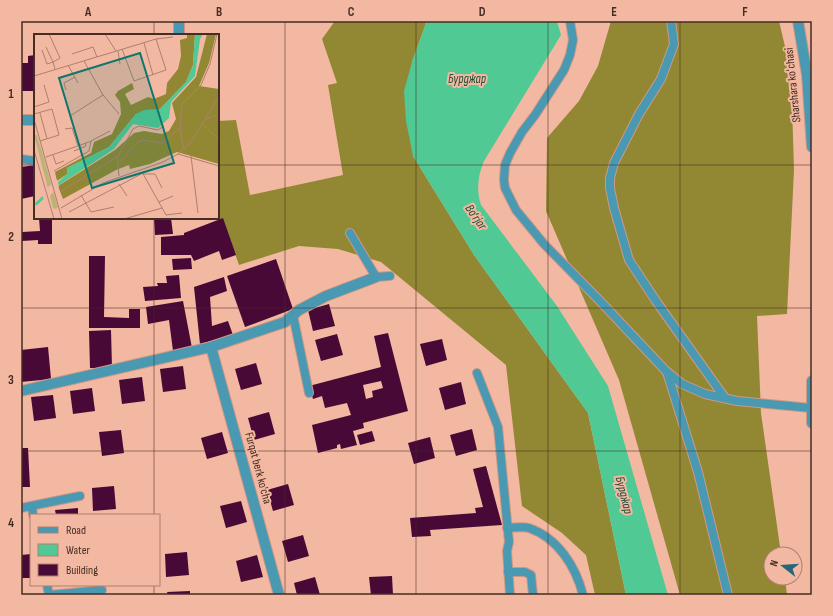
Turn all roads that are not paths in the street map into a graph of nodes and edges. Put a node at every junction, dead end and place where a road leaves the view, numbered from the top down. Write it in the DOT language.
graph roads {
  1 [pos="179,21"];
  2 [pos="570,21"];
  3 [pos="671,21"];
  4 [pos="798,21"];
  5 [pos="179,34"];
  6 [pos="21,120"];
  7 [pos="34,120"];
  8 [pos="812,147"];
  9 [pos="21,159"];
  10 [pos="34,161"];
  11 [pos="350,233"];
  12 [pos="390,276"];
  13 [pos="376,277"];
  14 [pos="293,315"];
  15 [pos="211,347"];
  16 [pos="666,371"];
  17 [pos="477,373"];
  18 [pos="812,381"];
  19 [pos="21,391"];
  20 [pos="309,393"];
  21 [pos="725,398"];
  22 [pos="811,408"];
  23 [pos="812,423"];
  24 [pos="80,496"];
  25 [pos="32,506"];
  26 [pos="21,508"];
  27 [pos="33,514"];
  28 [pos="507,528"];
  29 [pos="508,572"];
  30 [pos="47,586"];
  31 [pos="102,590"];
  32 [pos="279,595"];
  33 [pos="510,595"];
  34 [pos="533,595"];
  35 [pos="583,595"];
  36 [pos="728,595"];
  1 -- 5 [label="street"];
  2 -- 16 [label="lane"];
  3 -- 21 [label="lane"];
  4 -- 8 [label="street, Sharshara koʻchasi"];
  6 -- 7 [label="street"];
  9 -- 10 [label="lane"];
  11 -- 13 [label="lane"];
  12 -- 13 [label="lane"];
  13 -- 14 [label="street"];
  14 -- 15 [label="street"];
  14 -- 20 [label="lane"];
  15 -- 19 [label="street"];
  15 -- 32 [label="street, Furqat berk ko'cha"];
  16 -- 21 [label="lane"];
  16 -- 36 [label="lane"];
  17 -- 28 [label="lane"];
  18 -- 22 [label="street"];
  21 -- 22 [label="lane"];
  22 -- 23 [label="street"];
  24 -- 25 [label="lane"];
  25 -- 26 [label="lane"];
  25 -- 27 [label="lane"];
  28 -- 29 [label="lane"];
  28 -- 35 [label="lane"];
  29 -- 33 [label="lane"];
  29 -- 34 [label="lane"];
  30 -- 31 [label="lane"];
}
